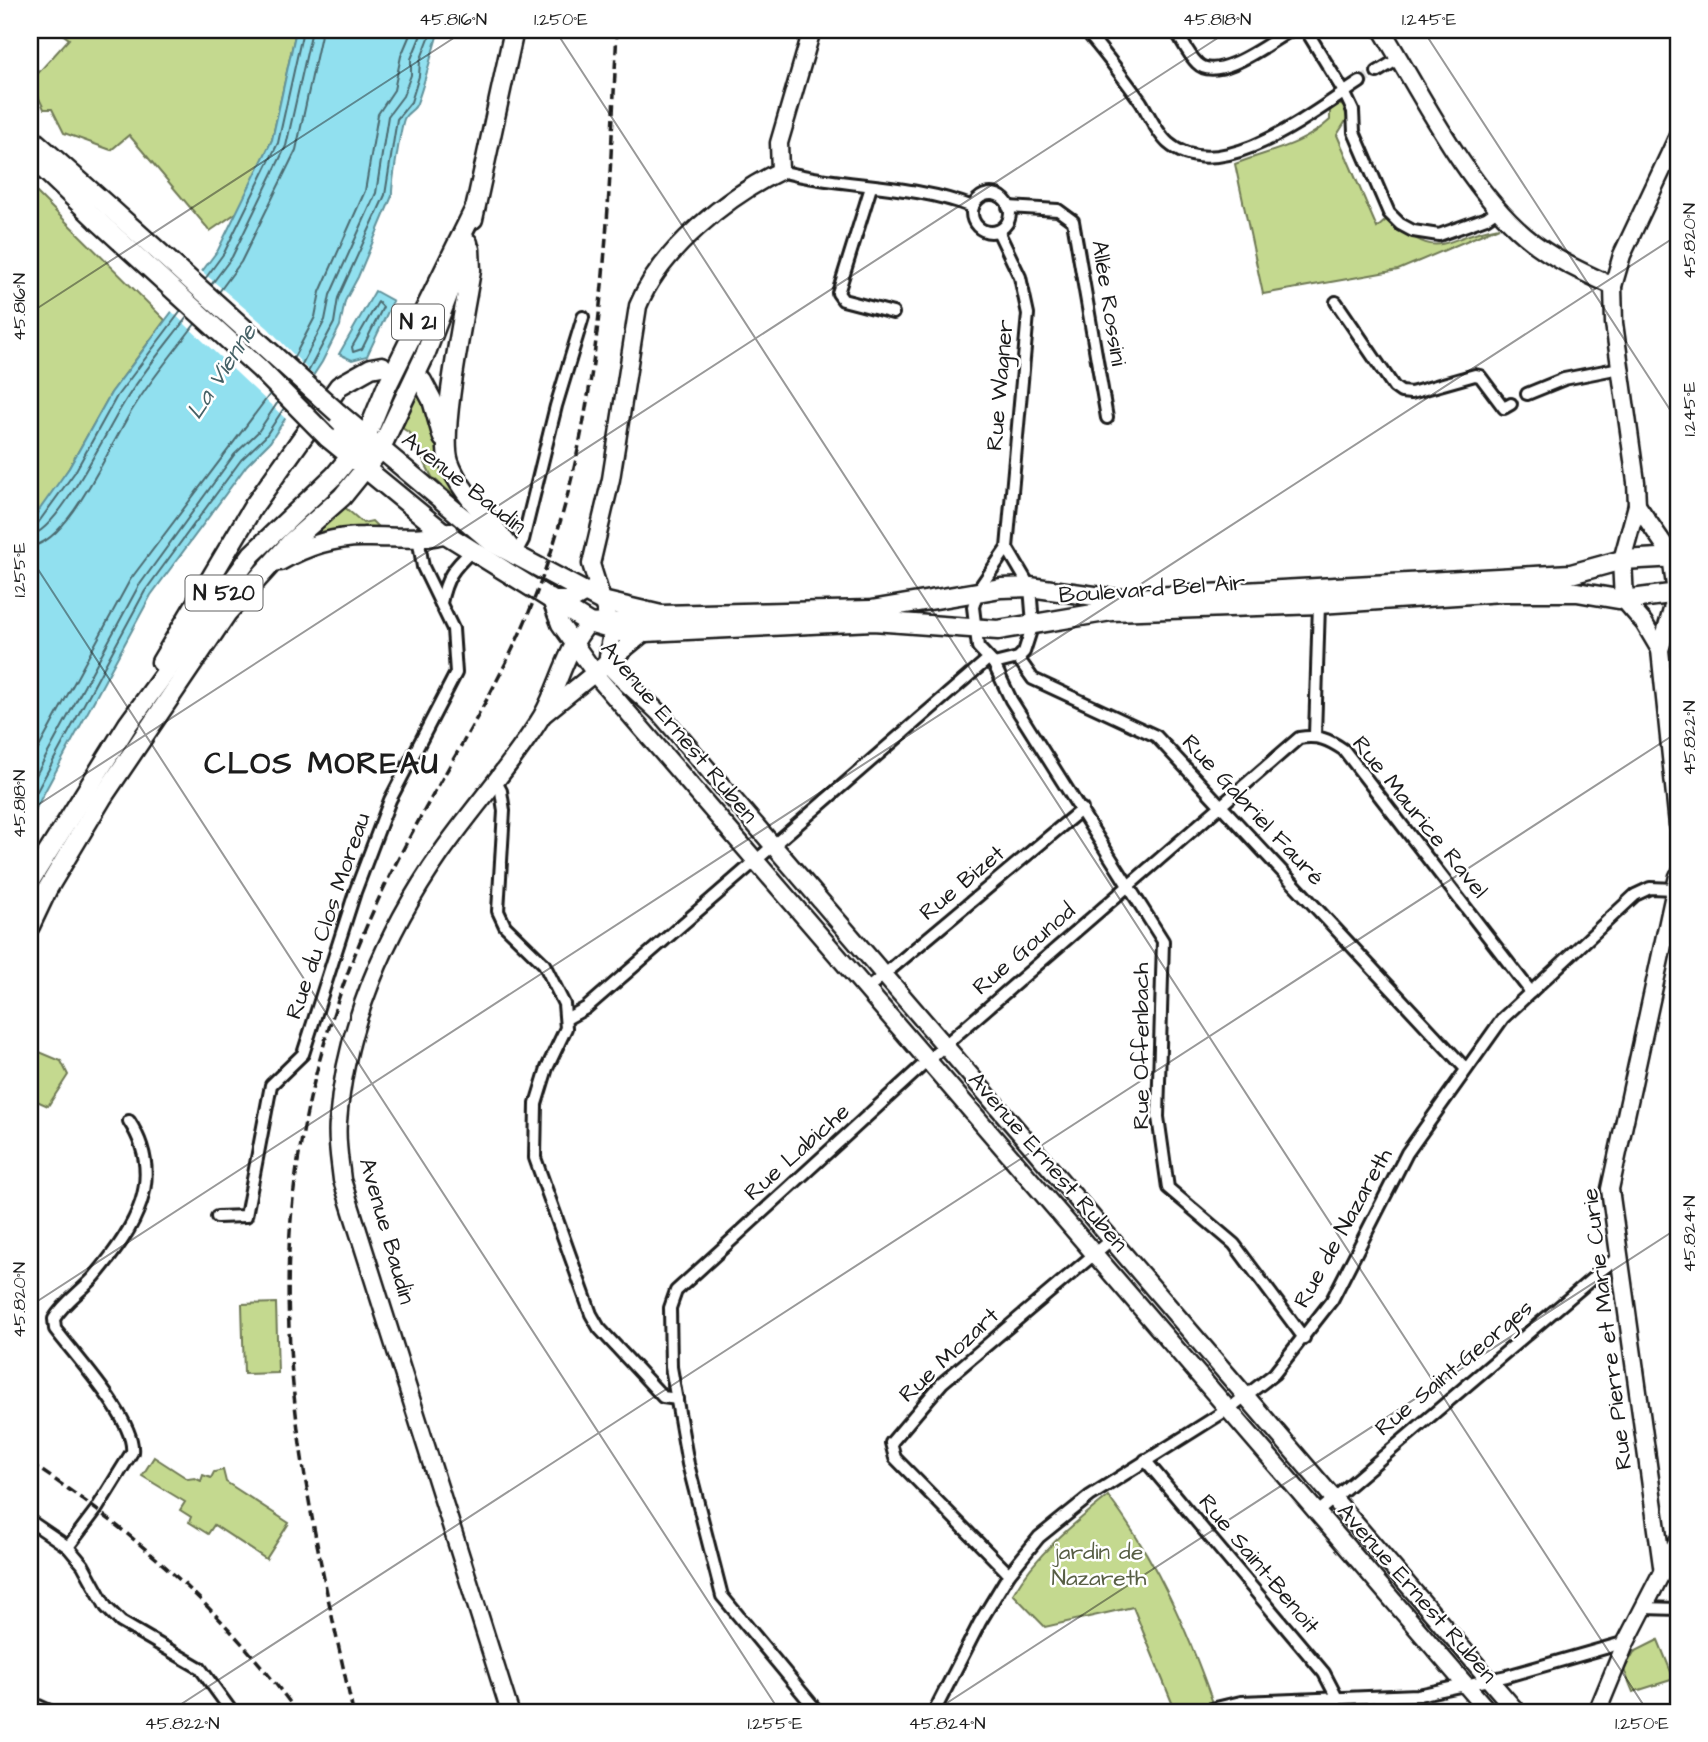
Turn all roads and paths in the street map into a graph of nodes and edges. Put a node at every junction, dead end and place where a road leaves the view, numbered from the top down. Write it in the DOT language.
graph roads {
  1 [pos="513,30"];
  2 [pos="812,30"];
  3 [pos="1085,30"];
  4 [pos="1175,30"];
  5 [pos="1291,30"];
  6 [pos="1306,30"];
  7 [pos="1382,30"];
  8 [pos="1399,58"];
  9 [pos="1377,72"];
  10 [pos="1360,82"];
  11 [pos="1344,92"];
  12 [pos="1678,136"];
  13 [pos="30,137"];
  14 [pos="30,156"];
  15 [pos="780,171"];
  16 [pos="871,187"];
  17 [pos="973,207"];
  18 [pos="1008,207"];
  19 [pos="475,208"];
  20 [pos="1499,209"];
  21 [pos="103,214"];
  22 [pos="998,231"];
  23 [pos="468,243"];
  24 [pos="1613,286"];
  25 [pos="1336,302"];
  26 [pos="893,313"];
  27 [pos="583,317"];
  28 [pos="382,366"];
  29 [pos="1620,368"];
  30 [pos="422,381"];
  31 [pos="386,388"];
  32 [pos="1527,394"];
  33 [pos="1511,404"];
  34 [pos="1107,418"];
  35 [pos="339,422"];
  36 [pos="445,444"];
  37 [pos="380,450"];
  38 [pos="360,452"];
  39 [pos="1637,505"];
  40 [pos="470,524"];
  41 [pos="444,533"];
  42 [pos="418,537"];
  43 [pos="1007,548"];
  44 [pos="468,549"];
  45 [pos="515,555"];
  46 [pos="1675,556"];
  47 [pos="1622,560"];
  48 [pos="591,564"];
  49 [pos="264,569"];
  50 [pos="566,585"];
  51 [pos="1030,587"];
  52 [pos="1677,593"];
  53 [pos="596,594"];
  54 [pos="975,599"];
  55 [pos="551,600"];
  56 [pos="1624,600"];
  57 [pos="441,603"];
  58 [pos="1320,604"];
  59 [pos="661,615"];
  60 [pos="1033,615"];
  61 [pos="589,622"];
  62 [pos="610,626"];
  63 [pos="974,628"];
  64 [pos="645,632"];
  65 [pos="573,642"];
  66 [pos="1660,650"];
  67 [pos="1018,657"];
  68 [pos="990,662"];
  69 [pos="601,667"];
  70 [pos="542,716"];
  71 [pos="128,724"];
  72 [pos="1315,735"];
  73 [pos="495,780"];
  74 [pos="1222,808"];
  75 [pos="1082,809"];
  76 [pos="1678,825"];
  77 [pos="773,845"];
  78 [pos="757,861"];
  79 [pos="30,881"];
  80 [pos="1677,882"];
  81 [pos="1130,887"];
  82 [pos="1676,914"];
  83 [pos="30,926"];
  84 [pos="886,974"];
  85 [pos="868,988"];
  86 [pos="1531,992"];
  87 [pos="566,1019"];
  88 [pos="946,1044"];
  89 [pos="929,1059"];
  90 [pos="1466,1069"];
  91 [pos="129,1121"];
  92 [pos="217,1217"];
  93 [pos="1111,1240"];
  94 [pos="1097,1254"];
  95 [pos="1620,1261"];
  96 [pos="1304,1338"];
  97 [pos="1244,1396"];
  98 [pos="677,1399"];
  99 [pos="1230,1408"];
  100 [pos="1145,1460"];
  101 [pos="1331,1499"];
  102 [pos="1318,1512"];
  103 [pos="30,1521"];
  104 [pos="1678,1541"];
  105 [pos="68,1547"];
  106 [pos="1663,1573"];
  107 [pos="1009,1574"];
  108 [pos="1644,1608"];
  109 [pos="1678,1609"];
  110 [pos="1626,1642"];
  111 [pos="1488,1679"];
  112 [pos="1466,1685"];
  113 [pos="1381,1697"];
  114 [pos="1337,1698"];
  115 [pos="30,1702"];
  116 [pos="1228,1709"];
  117 [pos="52,1712"];
  118 [pos="232,1712"];
  119 [pos="510,1712"];
  120 [pos="818,1712"];
  121 [pos="934,1712"];
  122 [pos="1199,1712"];
  123 [pos="1376,1712"];
  124 [pos="1489,1712"];
  125 [pos="1517,1712"];
  126 [pos="1597,1712"];
  1 -- 19 [label="main road, N 21"];
  2 -- 15 [label="street"];
  3 -- 11 [label="street"];
  4 -- 5 [label="street"];
  6 -- 11 [label="street"];
  7 -- 8 [label="street"];
  8 -- 9 [label="street"];
  8 -- 20 [label="street"];
  10 -- 11 [label="street"];
  11 -- 20 [label="street"];
  12 -- 24 [label="street"];
  13 -- 21 [label="main road"];
  14 -- 21 [label="main road"];
  15 -- 16 [label="street"];
  15 -- 48 [label="street"];
  16 -- 17 [label="street"];
  16 -- 26 [label="street"];
  17 -- 18 [label="street"];
  17 -- 22 [label="street"];
  18 -- 22 [label="street"];
  18 -- 34 [label="street, Allée Rossini"];
  19 -- 23 [label="main road, N 21"];
  19 -- 31 [label="main road, Avenue Baudin / N 21"];
  20 -- 24 [label="street"];
  21 -- 35 [label="main road, bridge"];
  21 -- 35 [label="main road, bridge"];
  22 -- 43 [label="street, Rue Wagner"];
  23 -- 36 [label="main road"];
  23 -- 37 [label="main road, Avenue Baudin / N 21"];
  24 -- 29 [label="street"];
  25 -- 33 [label="street"];
  27 -- 45 [label="street"];
  28 -- 71 [label="main road"];
  29 -- 32 [label="street"];
  29 -- 39 [label="street"];
  30 -- 36 [label="main road"];
  31 -- 35 [label="main road"];
  31 -- 38 [label="main road, Avenue Baudin / N 21"];
  35 -- 38 [label="main road"];
  35 -- 38 [label="main road"];
  36 -- 45 [label="main road"];
  37 -- 38 [label="main road"];
  37 -- 40 [label="main road, Avenue Baudin"];
  38 -- 41 [label="main road, Avenue Baudin"];
  38 -- 49 [label="main road, N 520"];
  38 -- 71 [label="main road, N 520"];
  39 -- 46 [label="street"];
  39 -- 47 [label="street"];
  40 -- 41 [label="main road"];
  40 -- 45 [label="main road, Avenue Baudin"];
  41 -- 42 [label="main road"];
  41 -- 44 [label="main road, Avenue Baudin"];
  42 -- 44 [label="main road"];
  42 -- 49 [label="main road"];
  42 -- 57 [label="street, Rue du Clos Moreau"];
  43 -- 51 [label="street"];
  43 -- 54 [label="street, Rue Wagner"];
  44 -- 55 [label="main road, Avenue Baudin"];
  44 -- 57 [label="street"];
  45 -- 50 [label="main road, Avenue Baudin"];
  46 -- 47 [label="main road, Boulevard Bel Air"];
  46 -- 52 [label="main road"];
  47 -- 51 [label="main road, Boulevard Bel Air"];
  47 -- 56 [label="main road"];
  48 -- 50 [label="street"];
  48 -- 53 [label="street"];
  49 -- 83 [label="main road, N 520"];
  50 -- 53 [label="main road, Avenue Baudin"];
  51 -- 54 [label="main road, Boulevard Bel Air"];
  51 -- 60 [label="street"];
  52 -- 56 [label="main road, Boulevard Bel Air"];
  52 -- 66 [label="street"];
  53 -- 55 [label="street"];
  53 -- 59 [label="main road, Boulevard Bel Air"];
  53 -- 62 [label="street"];
  54 -- 59 [label="main road, Boulevard Bel Air"];
  54 -- 63 [label="street, Rue Offenbach"];
  55 -- 61 [label="main road, Avenue Baudin"];
  55 -- 65 [label="street"];
  56 -- 58 [label="main road, Boulevard Bel Air"];
  56 -- 66 [label="street"];
  57 -- 92 [label="street, Rue du Clos Moreau"];
  58 -- 60 [label="main road, Boulevard Bel Air"];
  58 -- 72 [label="street"];
  59 -- 62 [label="street"];
  60 -- 63 [label="main road, Boulevard Bel Air"];
  60 -- 67 [label="street"];
  61 -- 62 [label="main road, Boulevard Bel Air"];
  61 -- 65 [label="street, Avenue Baudin"];
  62 -- 64 [label="main road, Boulevard Bel Air"];
  62 -- 69 [label="street"];
  63 -- 64 [label="main road, Boulevard Bel Air"];
  63 -- 68 [label="street, Rue Offenbach"];
  64 -- 69 [label="street, Avenue Baudin"];
  65 -- 69 [label="street, Avenue Ernest Ruben"];
  65 -- 70 [label="street, Avenue Baudin"];
  66 -- 76 [label="street"];
  67 -- 68 [label="street"];
  67 -- 74 [label="street, Rue Gabriel Fauré"];
  68 -- 75 [label="street, Rue Offenbach"];
  68 -- 77 [label="street"];
  69 -- 70 [label="street, Avenue Baudin"];
  69 -- 77 [label="street, Avenue Ernest Ruben"];
  69 -- 78 [label="street, Avenue Ernest Ruben"];
  70 -- 73 [label="street, Avenue Baudin"];
  71 -- 79 [label="main road, N 520"];
  72 -- 74 [label="street, Rue Maurice Ravel"];
  72 -- 86 [label="street, Rue Maurice Ravel"];
  73 -- 87 [label="street"];
  73 -- 119 [label="street, Avenue Baudin"];
  74 -- 81 [label="street, Rue Maurice Ravel"];
  74 -- 90 [label="street, Rue Gabriel Fauré"];
  75 -- 81 [label="street, Rue Offenbach"];
  75 -- 84 [label="street, Rue Bizet"];
  77 -- 78 [label="street"];
  77 -- 84 [label="street, Avenue Ernest Ruben"];
  78 -- 85 [label="street, Avenue Ernest Ruben"];
  78 -- 87 [label="street"];
  80 -- 82 [label="street, Rue Pierre et Marie Curie"];
  80 -- 86 [label="street, Rue de Nazareth"];
  81 -- 88 [label="street, Rue Gounod"];
  81 -- 96 [label="street, Rue Offenbach"];
  82 -- 95 [label="street, Rue Pierre et Marie Curie"];
  84 -- 85 [label="street, Rue Bizet"];
  84 -- 88 [label="street, Avenue Ernest Ruben"];
  85 -- 89 [label="street, Avenue Ernest Ruben"];
  86 -- 90 [label="street, Rue de Nazareth"];
  87 -- 98 [label="street"];
  88 -- 89 [label="street, Rue Labiche"];
  88 -- 93 [label="street, Avenue Ernest Ruben"];
  89 -- 94 [label="street, Avenue Ernest Ruben"];
  89 -- 98 [label="street, Rue Labiche"];
  90 -- 96 [label="street, Rue de Nazareth"];
  91 -- 105 [label="street"];
  93 -- 94 [label="street, Rue Mozart"];
  93 -- 97 [label="street, Avenue Ernest Ruben"];
  94 -- 99 [label="street, Avenue Ernest Ruben"];
  94 -- 107 [label="street, Rue Mozart"];
  95 -- 101 [label="street, Rue Saint-Georges"];
  95 -- 106 [label="street, Rue Pierre et Marie Curie"];
  96 -- 97 [label="street, Rue de Nazareth"];
  97 -- 99 [label="street, Rue de Nazareth"];
  97 -- 101 [label="street, Avenue Ernest Ruben"];
  98 -- 120 [label="street"];
  99 -- 100 [label="street, Rue de Nazareth"];
  99 -- 102 [label="street, Avenue Ernest Ruben"];
  100 -- 107 [label="street, Rue de Nazareth"];
  100 -- 114 [label="street, Rue Saint-Benoit"];
  101 -- 102 [label="street, Rue Saint-Georges"];
  101 -- 111 [label="street, Avenue Ernest Ruben"];
  102 -- 112 [label="street, Avenue Ernest Ruben"];
  103 -- 105 [label="street"];
  104 -- 106 [label="street"];
  105 -- 118 [label="street"];
  106 -- 108 [label="street"];
  107 -- 121 [label="street, Rue de Nazareth"];
  108 -- 109 [label="street"];
  108 -- 110 [label="street"];
  110 -- 111 [label="street"];
  110 -- 126 [label="street"];
  111 -- 112 [label="street"];
  111 -- 125 [label="street, Avenue Ernest Ruben"];
  112 -- 113 [label="street"];
  112 -- 124 [label="street, Avenue Ernest Ruben"];
  113 -- 114 [label="street"];
  113 -- 123 [label="street"];
  114 -- 116 [label="street"];
  115 -- 117 [label="street"];
  116 -- 122 [label="street"];
}
